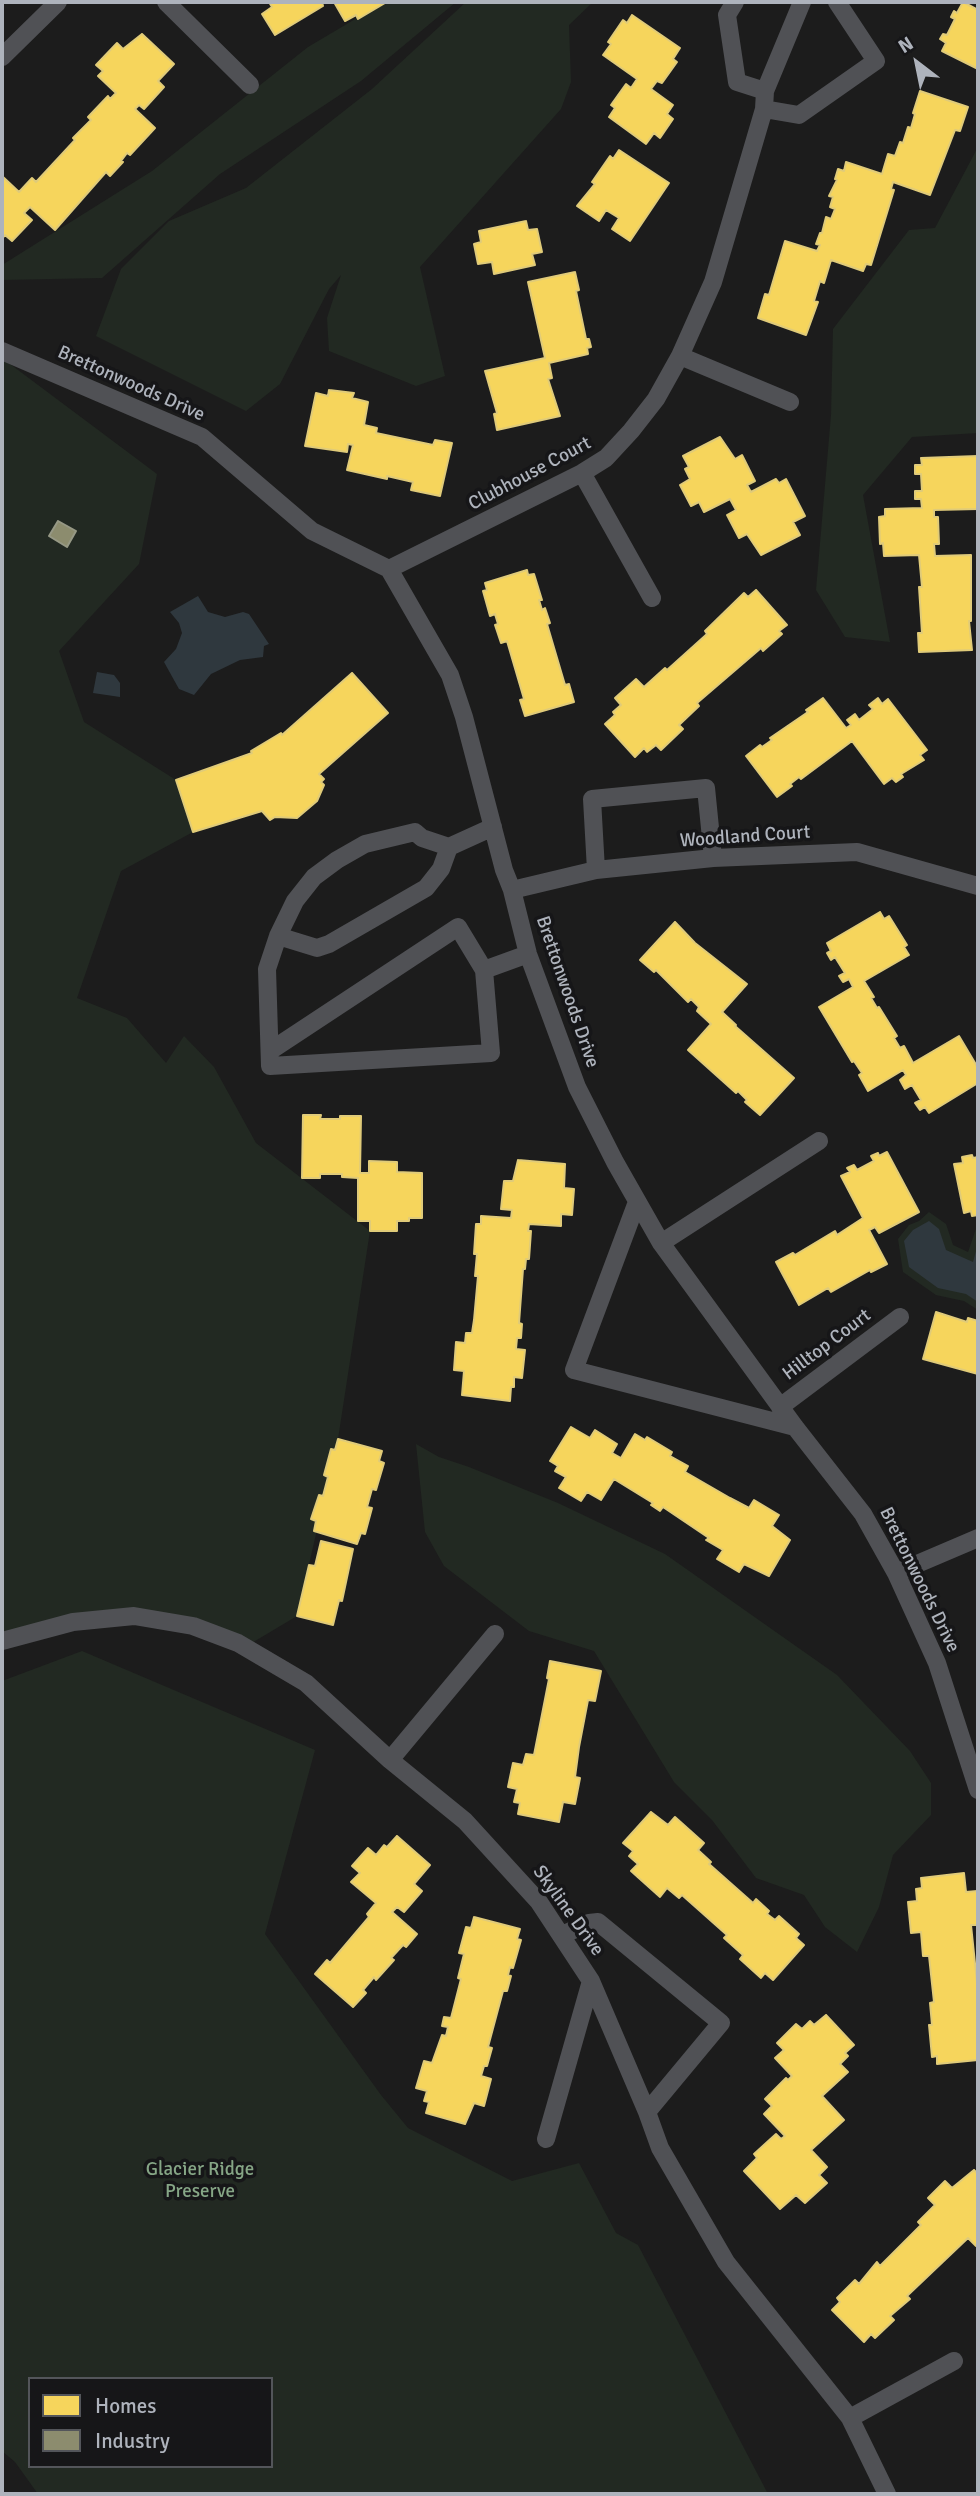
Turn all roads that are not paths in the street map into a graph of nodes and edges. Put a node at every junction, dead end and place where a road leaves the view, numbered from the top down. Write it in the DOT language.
graph roads {
  1 [pos="58,2"];
  2 [pos="166,2"];
  3 [pos="735,2"];
  4 [pos="802,2"];
  5 [pos="837,2"];
  6 [pos="2,57"];
  7 [pos="250,85"];
  8 [pos="764,100"];
  9 [pos="2,351"];
  10 [pos="680,356"];
  11 [pos="790,402"];
  12 [pos="582,473"];
  13 [pos="389,569"];
  14 [pos="652,598"];
  15 [pos="494,827"];
  16 [pos="449,847"];
  17 [pos="713,858"];
  18 [pos="596,870"];
  19 [pos="978,886"];
  20 [pos="512,890"];
  21 [pos="278,936"];
  22 [pos="528,954"];
  23 [pos="484,970"];
  24 [pos="270,1051"];
  25 [pos="819,1141"];
  26 [pos="637,1202"];
  27 [pos="661,1243"];
  28 [pos="900,1317"];
  29 [pos="780,1407"];
  30 [pos="795,1427"];
  31 [pos="978,1538"];
  32 [pos="896,1573"];
  33 [pos="495,1634"];
  34 [pos="2,1640"];
  35 [pos="390,1760"];
  36 [pos="978,1790"];
  37 [pos="562,1935"];
  38 [pos="591,1981"];
  39 [pos="647,2112"];
  40 [pos="545,2139"];
  41 [pos="954,2361"];
  42 [pos="850,2418"];
  43 [pos="887,2494"];
  1 -- 6 [label="street"];
  2 -- 7 [label="street"];
  3 -- 8 [label="street"];
  4 -- 8 [label="street, Clubhouse Court"];
  5 -- 8 [label="street"];
  8 -- 10 [label="street, Clubhouse Court"];
  9 -- 13 [label="street, Brettonwoods Drive"];
  10 -- 11 [label="street"];
  10 -- 12 [label="street, Clubhouse Court"];
  12 -- 13 [label="street, Clubhouse Court"];
  12 -- 14 [label="street"];
  13 -- 15 [label="street, Brettonwoods Drive"];
  15 -- 16 [label="street"];
  15 -- 20 [label="street, Brettonwoods Drive"];
  16 -- 21 [label="street"];
  16 -- 21 [label="street"];
  17 -- 18 [label="street, Woodland Court"];
  17 -- 18 [label="street"];
  17 -- 19 [label="street, Woodland Court"];
  18 -- 20 [label="street, Woodland Court"];
  20 -- 22 [label="street, Brettonwoods Drive"];
  21 -- 24 [label="street"];
  22 -- 23 [label="street"];
  22 -- 26 [label="street, Brettonwoods Drive"];
  23 -- 24 [label="street"];
  23 -- 24 [label="street"];
  25 -- 27 [label="street"];
  26 -- 27 [label="street, Brettonwoods Drive"];
  26 -- 30 [label="street"];
  27 -- 29 [label="street, Brettonwoods Drive"];
  28 -- 29 [label="street, Hilltop Court"];
  29 -- 30 [label="street, Brettonwoods Drive"];
  30 -- 32 [label="street, Brettonwoods Drive"];
  31 -- 32 [label="street"];
  32 -- 36 [label="street, Brettonwoods Drive"];
  33 -- 35 [label="street"];
  34 -- 35 [label="street, Skyline Drive"];
  35 -- 37 [label="street, Skyline Drive"];
  37 -- 38 [label="street, Skyline Drive"];
  37 -- 39 [label="street"];
  38 -- 39 [label="street, Skyline Drive"];
  38 -- 40 [label="street"];
  39 -- 42 [label="street, Skyline Drive"];
  41 -- 42 [label="street"];
  42 -- 43 [label="street, Skyline Drive"];
}
